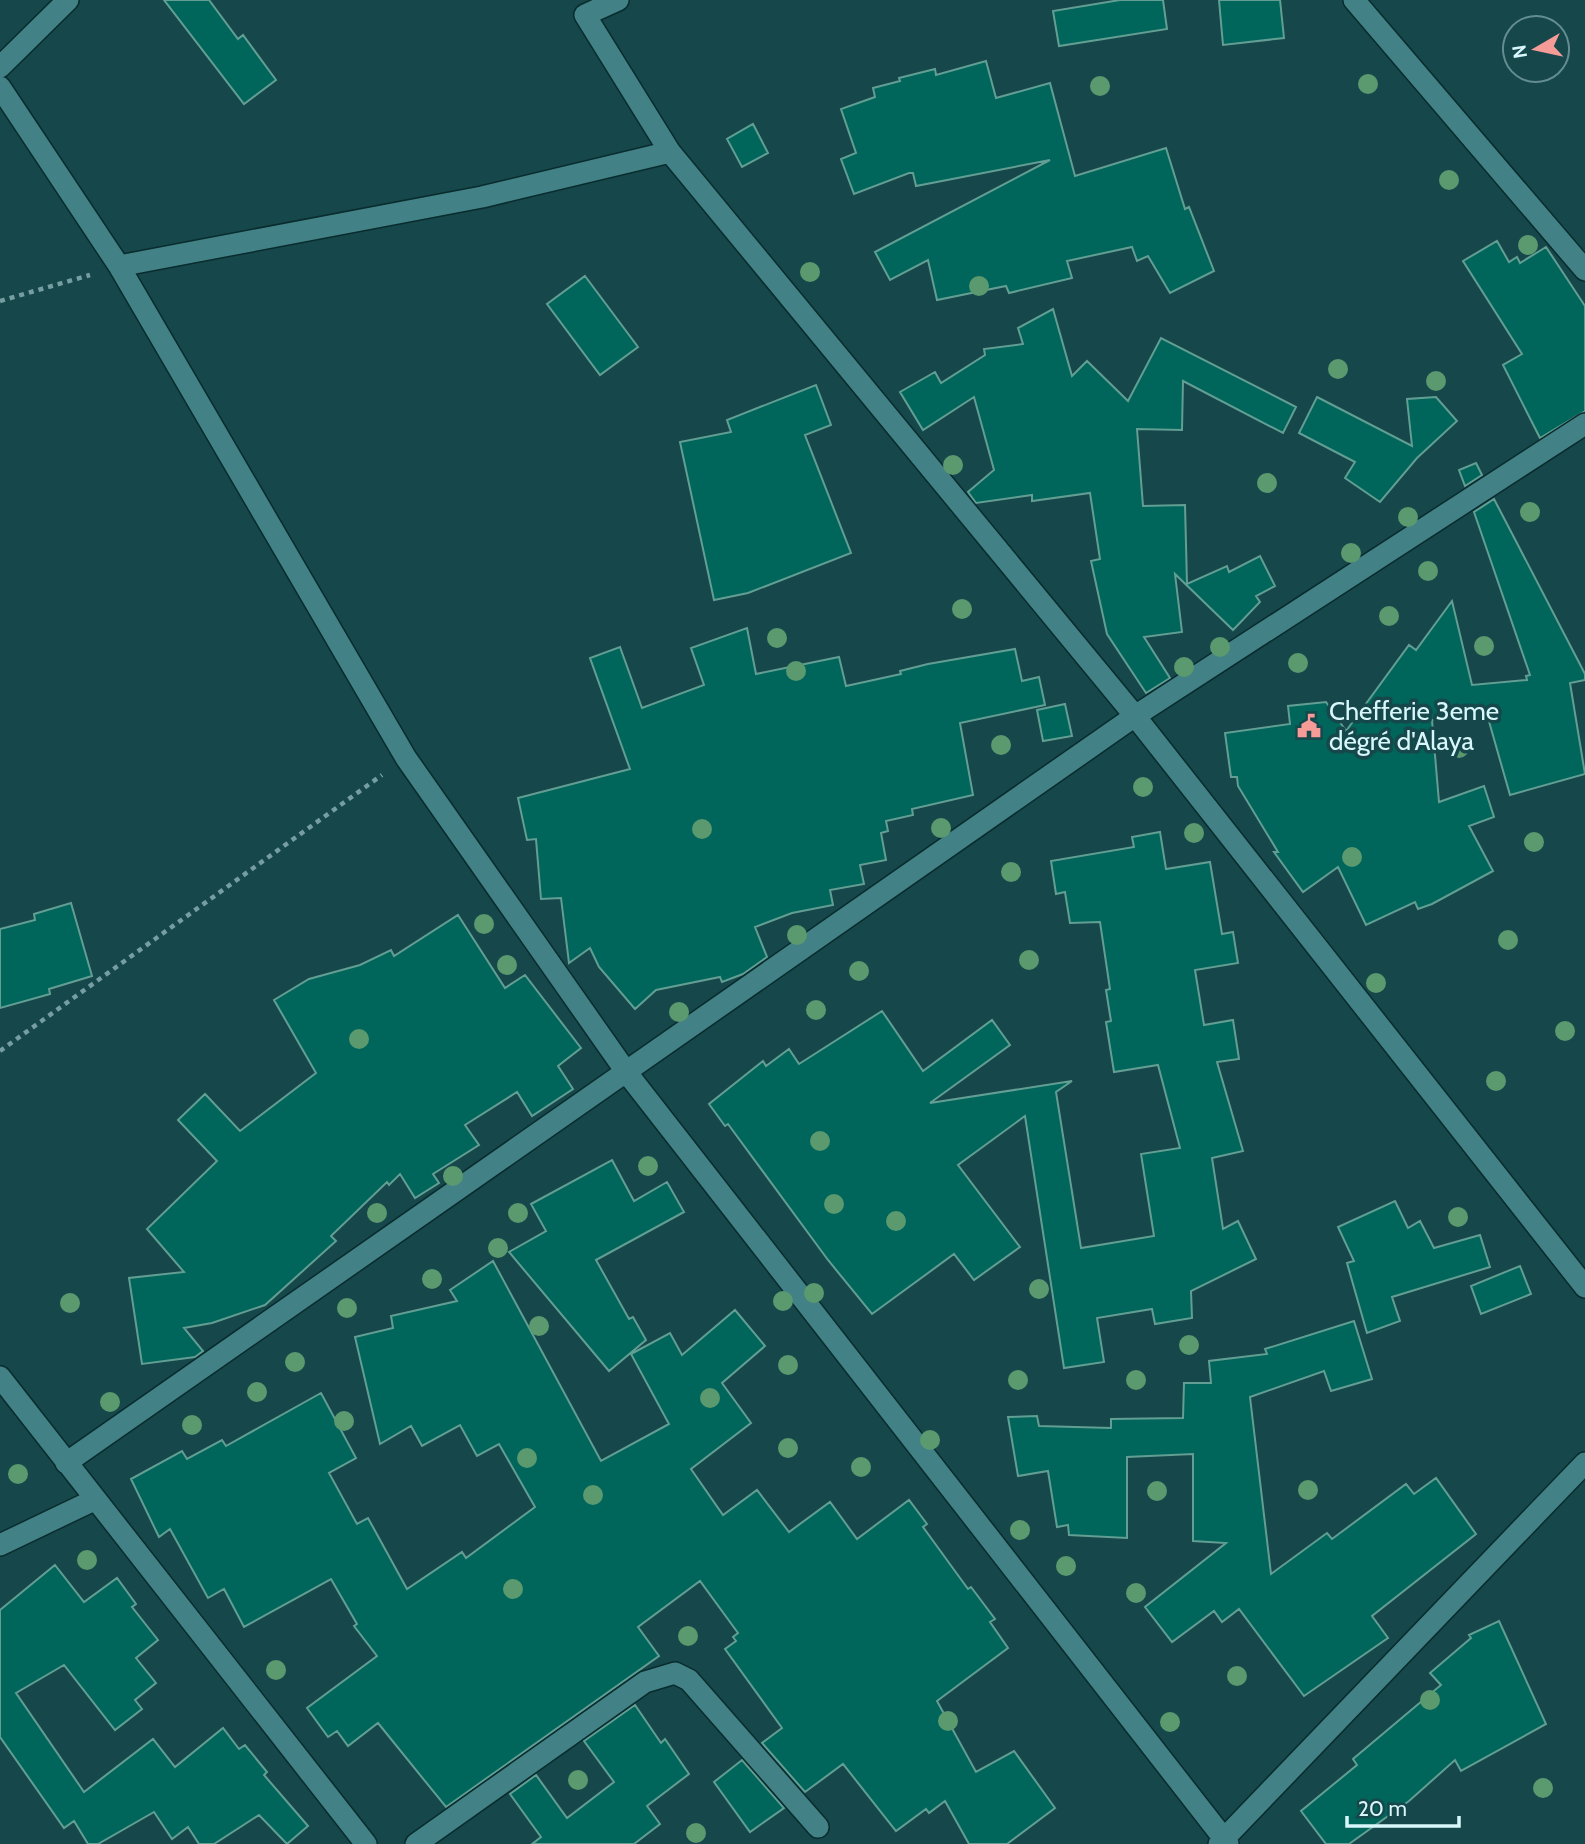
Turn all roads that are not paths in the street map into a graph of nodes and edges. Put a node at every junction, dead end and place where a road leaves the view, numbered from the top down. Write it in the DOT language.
graph roads {
  1 [pos="68,0"];
  2 [pos="618,0"];
  3 [pos="1354,0"];
  4 [pos="579,8"];
  5 [pos="0,67"];
  6 [pos="0,87"];
  7 [pos="670,152"];
  8 [pos="119,266"];
  9 [pos="1585,270"];
  10 [pos="1585,424"];
  11 [pos="1135,716"];
  12 [pos="627,1073"];
  13 [pos="1585,1287"];
  14 [pos="0,1377"];
  15 [pos="66,1463"];
  16 [pos="1585,1463"];
  17 [pos="94,1500"];
  18 [pos="0,1545"];
  19 [pos="818,1827"];
  20 [pos="1224,1842"];
  21 [pos="366,1844"];
  22 [pos="416,1844"];
  1 -- 5 [label="street"];
  2 -- 4 [label="street"];
  3 -- 9 [label="street"];
  4 -- 7 [label="street"];
  6 -- 8 [label="street"];
  7 -- 8 [label="street"];
  7 -- 11 [label="street"];
  8 -- 12 [label="street"];
  10 -- 11 [label="street"];
  11 -- 12 [label="street"];
  11 -- 13 [label="street"];
  12 -- 15 [label="street"];
  12 -- 20 [label="street"];
  14 -- 15 [label="street"];
  15 -- 17 [label="street"];
  16 -- 20 [label="street"];
  17 -- 18 [label="street"];
  17 -- 21 [label="street"];
  19 -- 22 [label="street"];
}
